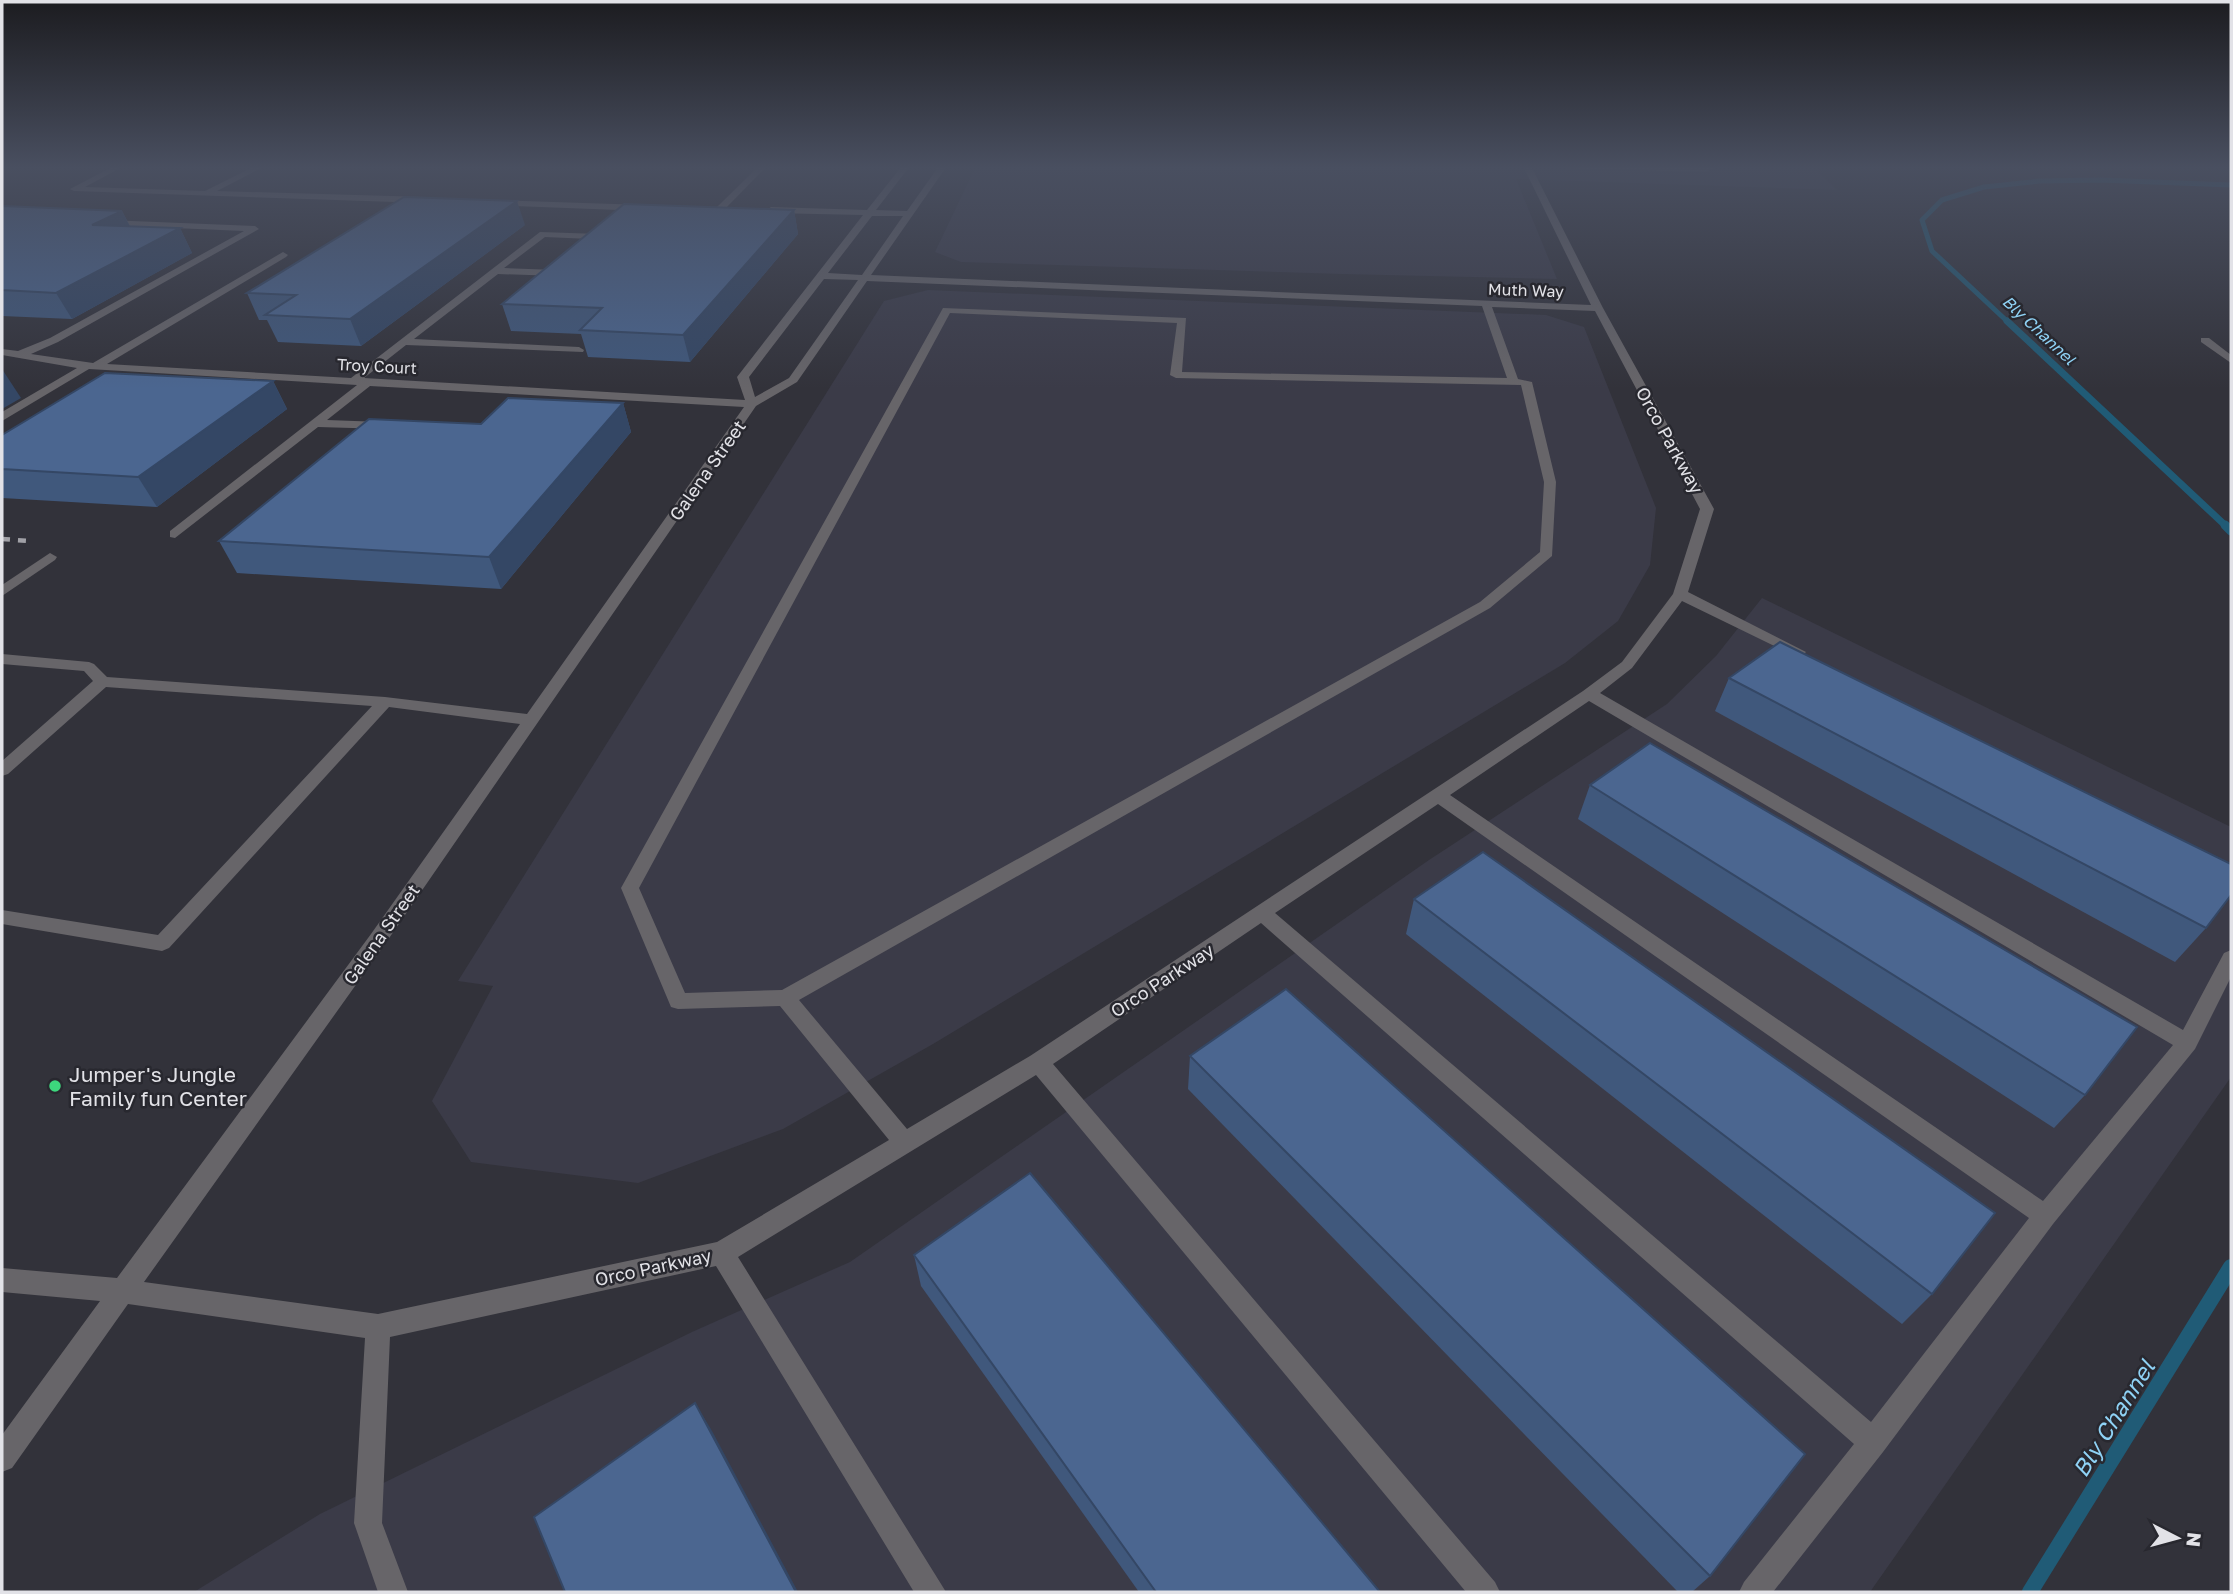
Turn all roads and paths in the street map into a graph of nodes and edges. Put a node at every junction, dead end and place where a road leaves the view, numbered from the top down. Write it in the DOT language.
graph roads {
  1 [pos="234,240"];
  2 [pos="534,240"];
  3 [pos="595,240"];
  4 [pos="850,240"];
  5 [pos="890,240"];
  6 [pos="1564,240"];
  7 [pos="283,255"];
  8 [pos="578,255"];
  9 [pos="568,264"];
  10 [pos="495,271"];
  11 [pos="822,276"];
  12 [pos="864,278"];
  13 [pos="964,282"];
  14 [pos="1486,304"];
  15 [pos="1598,308"];
  16 [pos="947,310"];
  17 [pos="405,342"];
  18 [pos="2231,342"];
  19 [pos="579,350"];
  20 [pos="2,352"];
  21 [pos="19,355"];
  22 [pos="2231,360"];
  23 [pos="91,366"];
  24 [pos="355,380"];
  25 [pos="369,381"];
  26 [pos="1514,382"];
  27 [pos="752,404"];
  28 [pos="2,416"];
  29 [pos="316,423"];
  30 [pos="398,427"];
  31 [pos="175,534"];
  32 [pos="50,557"];
  33 [pos="2,592"];
  34 [pos="1680,594"];
  35 [pos="2,659"];
  36 [pos="1818,662"];
  37 [pos="102,682"];
  38 [pos="1589,694"];
  39 [pos="386,702"];
  40 [pos="532,720"];
  41 [pos="2,770"];
  42 [pos="1439,796"];
  43 [pos="1263,914"];
  44 [pos="2,916"];
  45 [pos="2231,958"];
  46 [pos="785,998"];
  47 [pos="2187,1043"];
  48 [pos="1038,1062"];
  49 [pos="905,1143"];
  50 [pos="2045,1216"];
  51 [pos="722,1253"];
  52 [pos="2,1280"];
  53 [pos="122,1291"];
  54 [pos="377,1327"];
  55 [pos="1873,1442"];
  56 [pos="2,1458"];
  57 [pos="388,1590"];
  58 [pos="931,1592"];
  59 [pos="1485,1592"];
  60 [pos="1754,1592"];
  1 -- 21 [label="street"];
  2 -- 10 [label="street"];
  3 -- 8 [label="street"];
  4 -- 11 [label="street, Galena Street"];
  5 -- 12 [label="street, Galena Street"];
  6 -- 15 [label="street, Orco Parkway"];
  7 -- 23 [label="street"];
  9 -- 10 [label="street"];
  10 -- 17 [label="street"];
  11 -- 12 [label="street, Muth Way"];
  11 -- 27 [label="street, Galena Street"];
  12 -- 13 [label="street, Muth Way"];
  12 -- 27 [label="street, Galena Street"];
  13 -- 14 [label="street, Muth Way"];
  13 -- 16 [label="street"];
  14 -- 15 [label="street, Muth Way"];
  14 -- 26 [label="street"];
  15 -- 34 [label="street, Orco Parkway"];
  16 -- 26 [label="street"];
  16 -- 46 [label="street"];
  17 -- 19 [label="street"];
  17 -- 24 [label="street"];
  18 -- 22 [label="street"];
  20 -- 21 [label="street, Troy Court"];
  21 -- 23 [label="street, Troy Court"];
  23 -- 24 [label="street, Troy Court"];
  23 -- 28 [label="street"];
  24 -- 25 [label="street, Troy Court"];
  25 -- 27 [label="street, Troy Court"];
  25 -- 29 [label="street"];
  26 -- 46 [label="street"];
  27 -- 40 [label="street, Galena Street"];
  29 -- 30 [label="street"];
  29 -- 31 [label="street"];
  32 -- 33 [label="street"];
  34 -- 36 [label="street"];
  34 -- 38 [label="street, Orco Parkway"];
  35 -- 37 [label="street"];
  37 -- 39 [label="street"];
  37 -- 41 [label="street"];
  38 -- 42 [label="street, Orco Parkway"];
  38 -- 47 [label="street"];
  39 -- 40 [label="street"];
  39 -- 44 [label="street"];
  40 -- 53 [label="street, Galena Street"];
  42 -- 43 [label="street, Orco Parkway"];
  42 -- 50 [label="street"];
  43 -- 48 [label="street, Orco Parkway"];
  43 -- 55 [label="street"];
  45 -- 47 [label="street"];
  46 -- 49 [label="street"];
  47 -- 50 [label="street"];
  48 -- 49 [label="street, Orco Parkway"];
  48 -- 59 [label="street"];
  49 -- 51 [label="street, Orco Parkway"];
  50 -- 55 [label="street"];
  51 -- 54 [label="street, Orco Parkway"];
  51 -- 58 [label="street"];
  52 -- 53 [label="street, Orco Parkway"];
  53 -- 54 [label="street, Orco Parkway"];
  53 -- 56 [label="street, Galena Street"];
  54 -- 57 [label="street"];
  55 -- 60 [label="street"];
}
